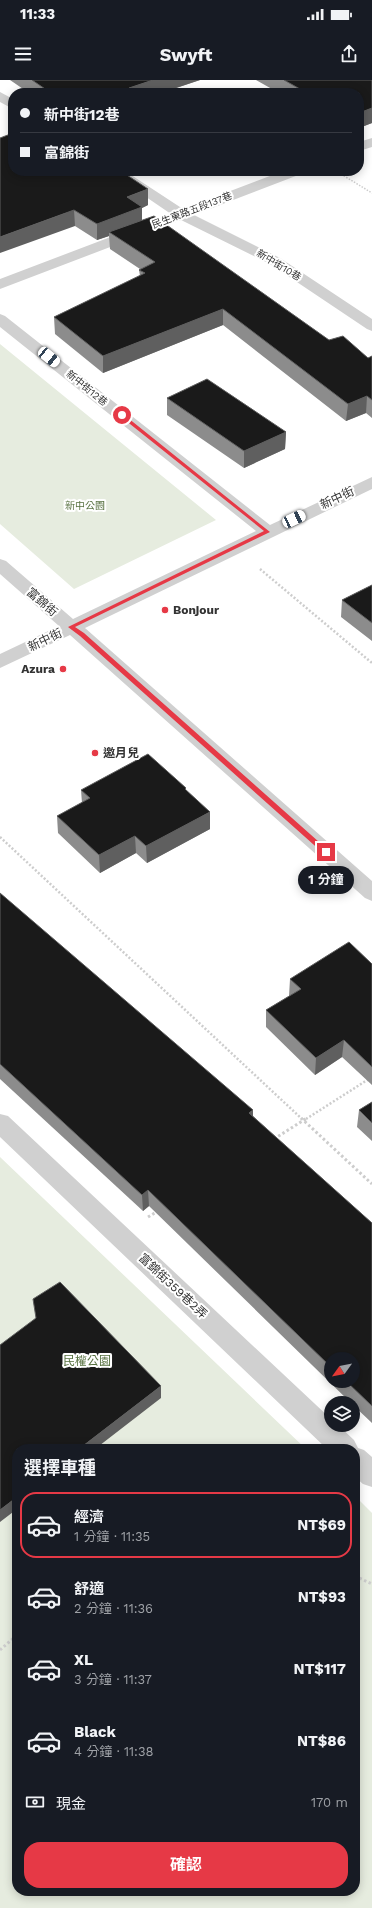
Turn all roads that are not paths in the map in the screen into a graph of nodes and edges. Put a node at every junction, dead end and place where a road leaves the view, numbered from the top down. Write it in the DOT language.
graph roads {
  1 [pos="122,176"];
  2 [pos="283,176"];
  3 [pos="181,214"];
  4 [pos="2,281"];
  5 [pos="0,319"];
  6 [pos="372,326"];
  7 [pos="372,482"];
  8 [pos="268,532"];
  9 [pos="0,565"];
  10 [pos="71,627"];
  11 [pos="0,662"];
  12 [pos="372,893"];
  13 [pos="0,1123"];
  14 [pos="340,1444"];
  15 [pos="360,1464"];
  16 [pos="372,1475"];
  1 -- 3 [label="street, 新中街10巷"];
  2 -- 3 [label="street, 民生東路五段137巷"];
  3 -- 4 [label="street, 民生東路五段137巷"];
  3 -- 6 [label="street, 新中街10巷"];
  5 -- 8 [label="street, 新中街12巷"];
  7 -- 8 [label="street, 新中街"];
  8 -- 10 [label="street, 新中街"];
  9 -- 10 [label="street, 富錦街"];
  10 -- 11 [label="street, 新中街"];
  10 -- 12 [label="street, 富錦街"];
  13 -- 14 [label="street, 富錦街359巷2弄"];
  15 -- 16 [label="street"];
}
